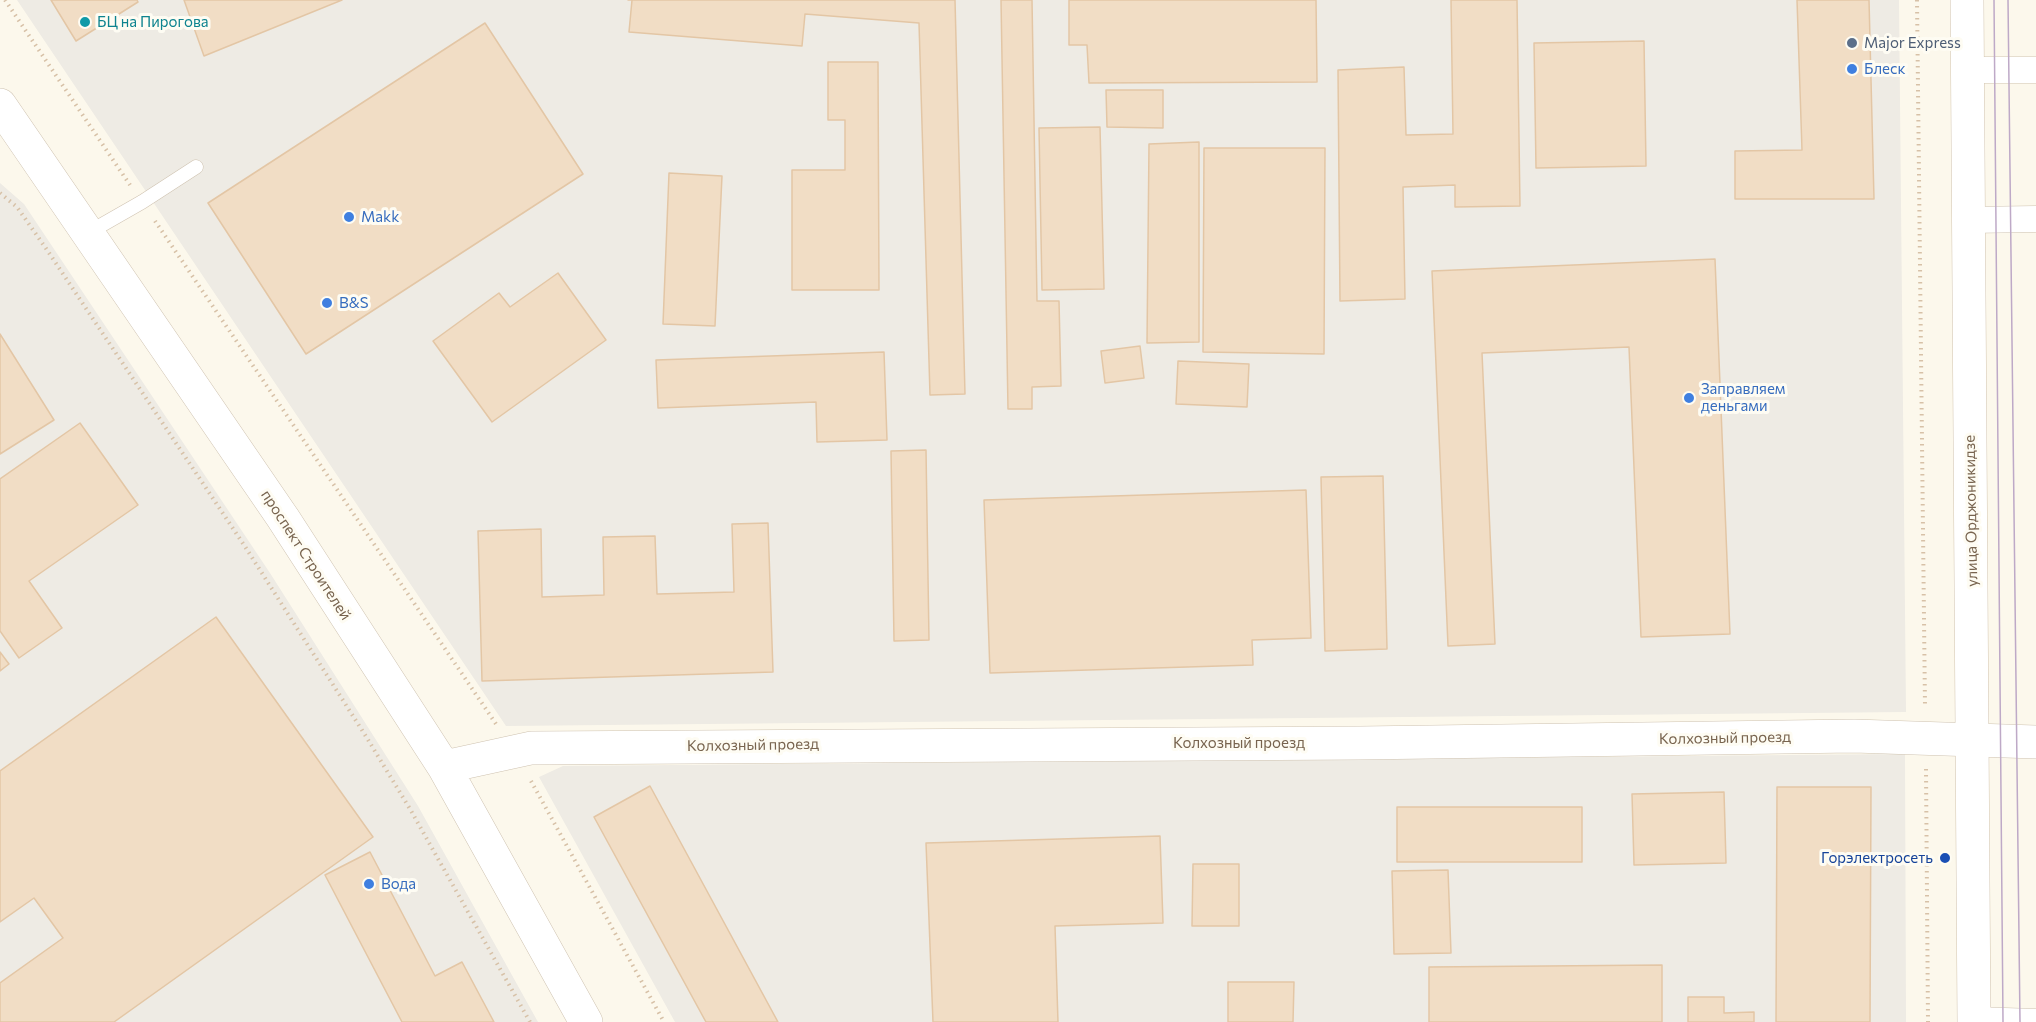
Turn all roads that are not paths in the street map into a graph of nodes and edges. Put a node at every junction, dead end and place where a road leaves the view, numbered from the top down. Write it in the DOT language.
graph roads {
  1 [pos="1967,0"];
  2 [pos="1967,70"];
  3 [pos="2036,70"];
  4 [pos="0,105"];
  5 [pos="196,167"];
  6 [pos="2036,219"];
  7 [pos="1968,220"];
  8 [pos="86,234"];
  9 [pos="1974,741"];
  10 [pos="2036,742"];
  11 [pos="444,767"];
  12 [pos="1974,1021"];
  13 [pos="586,1022"];
  14 [pos="2035,1022"];
  1 -- 2 [label="street, улица Орджоникидзе"];
  2 -- 3 [label="street"];
  2 -- 7 [label="street, улица Орджоникидзе"];
  4 -- 8 [label="street, проспект Строителей"];
  5 -- 8 [label="lane"];
  6 -- 7 [label="street"];
  7 -- 9 [label="street, улица Орджоникидзе"];
  8 -- 11 [label="street, проспект Строителей"];
  9 -- 10 [label="street, Колхозный проезд"];
  9 -- 11 [label="street, Колхозный проезд"];
  9 -- 12 [label="street, улица Орджоникидзе"];
  11 -- 13 [label="street, проспект Строителей"];
  12 -- 14 [label="street"];
}
